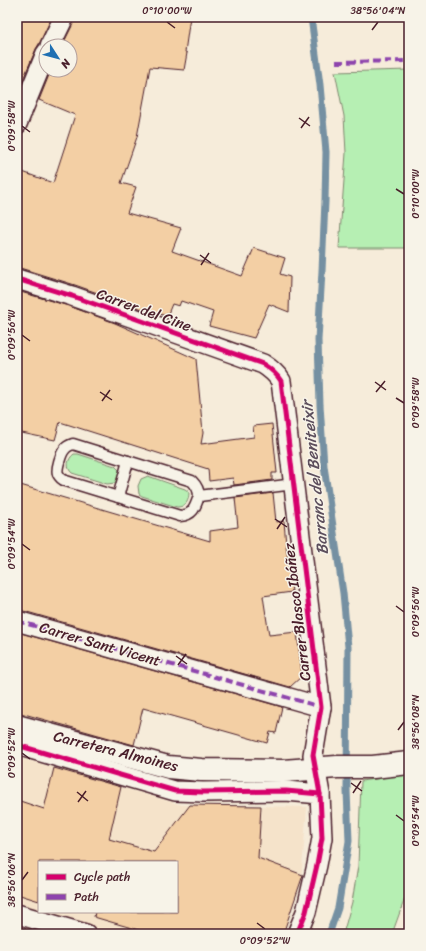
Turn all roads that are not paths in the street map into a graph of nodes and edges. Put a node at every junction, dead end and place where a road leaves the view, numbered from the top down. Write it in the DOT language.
graph roads {
  1 [pos="64,17"];
  2 [pos="54,38"];
  3 [pos="38,73"];
  4 [pos="17,124"];
  5 [pos="17,279"];
  6 [pos="263,364"];
  7 [pos="128,461"];
  8 [pos="294,484"];
  9 [pos="199,496"];
  10 [pos="118,497"];
  11 [pos="17,621"];
  12 [pos="321,707"];
  13 [pos="17,726"];
  14 [pos="17,745"];
  15 [pos="409,763"];
  16 [pos="315,769"];
  17 [pos="320,794"];
  18 [pos="17,914"];
  19 [pos="86,934"];
  20 [pos="297,934"];
  1 -- 2 [label="street"];
  3 -- 4 [label="street"];
  5 -- 6 [label="street, Carrer del Cine"];
  6 -- 8 [label="street, Carrer Blasco Ibáñez"];
  7 -- 9 [label="lane"];
  7 -- 10 [label="lane"];
  7 -- 10 [label="lane"];
  8 -- 9 [label="lane"];
  8 -- 12 [label="street, Carrer Blasco Ibáñez"];
  9 -- 10 [label="lane"];
  11 -- 12 [label="street, Carrer Sant Vicent"];
  12 -- 16 [label="street, Carrer Blasco Ibáñez"];
  13 -- 16 [label="street, Carretera Almoines"];
  14 -- 17 [label="street"];
  15 -- 16 [label="street, Carretera Almoines"];
  16 -- 17 [label="street, Carrer Blasco Ibáñez"];
  17 -- 20 [label="street, Carrer Blasco Ibáñez"];
  18 -- 19 [label="street"];
}
